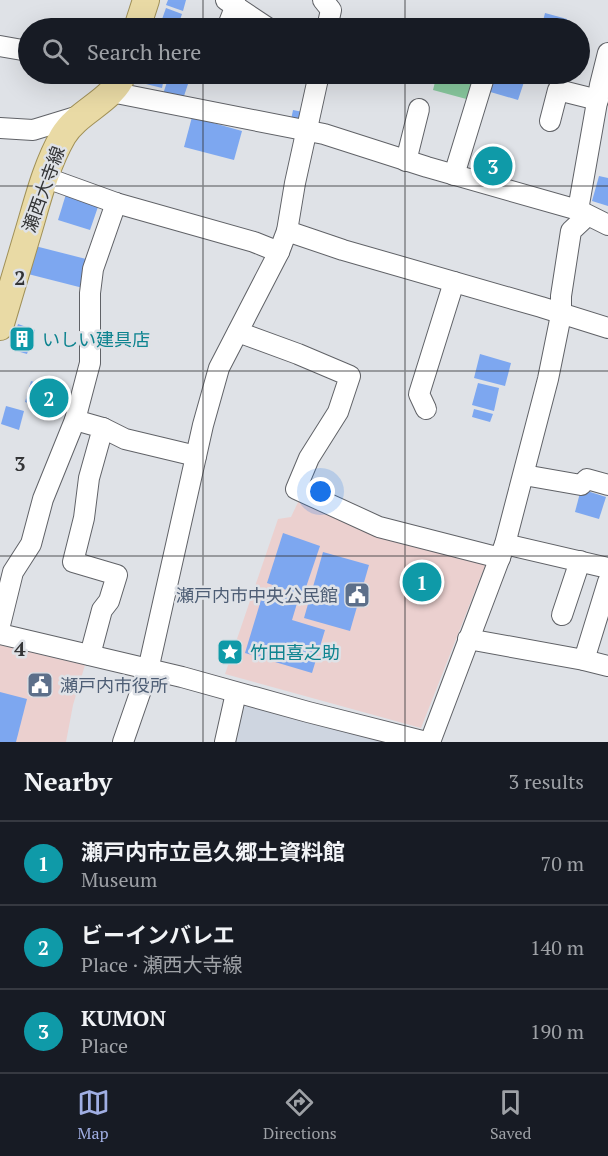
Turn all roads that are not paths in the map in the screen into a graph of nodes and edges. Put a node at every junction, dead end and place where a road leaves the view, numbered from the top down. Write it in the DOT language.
graph roads {
  1 [pos="146,0"];
  2 [pos="323,0"];
  3 [pos="231,2"];
  4 [pos="140,18"];
  5 [pos="229,18"];
  6 [pos="254,18"];
  7 [pos="329,18"];
  8 [pos="0,46"];
  9 [pos="18,49"];
  10 [pos="608,52"];
  11 [pos="116,84"];
  12 [pos="121,84"];
  13 [pos="318,84"];
  14 [pos="482,84"];
  15 [pos="559,84"];
  16 [pos="563,84"];
  17 [pos="419,110"];
  18 [pos="600,112"];
  19 [pos="82,114"];
  20 [pos="550,121"];
  21 [pos="0,128"];
  22 [pos="33,130"];
  23 [pos="312,132"];
  24 [pos="54,152"];
  25 [pos="406,161"];
  26 [pos="454,175"];
  27 [pos="44,177"];
  28 [pos="116,203"];
  29 [pos="582,213"];
  30 [pos="608,225"];
  31 [pos="293,233"];
  32 [pos="279,252"];
  33 [pos="454,282"];
  34 [pos="561,315"];
  35 [pos="0,327"];
  36 [pos="608,328"];
  37 [pos="238,332"];
  38 [pos="426,409"];
  39 [pos="75,420"];
  40 [pos="103,428"];
  41 [pos="196,456"];
  42 [pos="524,475"];
  43 [pos="608,484"];
  44 [pos="502,551"];
  45 [pos="579,561"];
  46 [pos="608,568"];
  47 [pos="608,582"];
  48 [pos="562,615"];
  49 [pos="0,625"];
  50 [pos="0,634"];
  51 [pos="468,639"];
  52 [pos="90,655"];
  53 [pos="584,660"];
  54 [pos="608,666"];
  55 [pos="148,670"];
  56 [pos="236,693"];
  57 [pos="123,742"];
  58 [pos="225,742"];
  59 [pos="428,742"];
  1 -- 4 [label="main road"];
  2 -- 7 [label="street"];
  3 -- 5 [label="street"];
  3 -- 6 [label="street"];
  8 -- 9 [label="street"];
  10 -- 18 [label="street"];
  11 -- 19 [label="main road, 瀬西大寺線"];
  12 -- 23 [label="street"];
  13 -- 23 [label="street"];
  14 -- 26 [label="street"];
  15 -- 20 [label="street"];
  16 -- 18 [label="street"];
  17 -- 25 [label="street"];
  18 -- 29 [label="street"];
  19 -- 22 [label="street"];
  19 -- 24 [label="main road, 瀬西大寺線"];
  21 -- 22 [label="street"];
  22 -- 24 [label="street"];
  23 -- 25 [label="street"];
  23 -- 31 [label="street"];
  24 -- 27 [label="main road, 瀬西大寺線"];
  25 -- 26 [label="street"];
  26 -- 29 [label="street"];
  27 -- 28 [label="street"];
  27 -- 35 [label="main road, 瀬西大寺線"];
  28 -- 32 [label="street"];
  28 -- 39 [label="street"];
  29 -- 30 [label="street"];
  29 -- 34 [label="street"];
  31 -- 32 [label="street"];
  31 -- 33 [label="street"];
  32 -- 37 [label="street"];
  33 -- 34 [label="street"];
  33 -- 38 [label="street"];
  34 -- 36 [label="street"];
  34 -- 42 [label="street"];
  37 -- 41 [label="street"];
  37 -- 44 [label="street"];
  39 -- 40 [label="street"];
  39 -- 49 [label="street"];
  40 -- 41 [label="street"];
  40 -- 52 [label="street"];
  41 -- 55 [label="street"];
  42 -- 43 [label="street"];
  42 -- 44 [label="street"];
  44 -- 45 [label="street"];
  44 -- 51 [label="street"];
  45 -- 46 [label="street"];
  45 -- 48 [label="street"];
  47 -- 53 [label="street"];
  50 -- 52 [label="street"];
  51 -- 53 [label="street"];
  51 -- 59 [label="street"];
  52 -- 55 [label="street"];
  53 -- 54 [label="street"];
  55 -- 56 [label="street"];
  55 -- 57 [label="street"];
  56 -- 58 [label="street"];
  56 -- 59 [label="street"];
}
